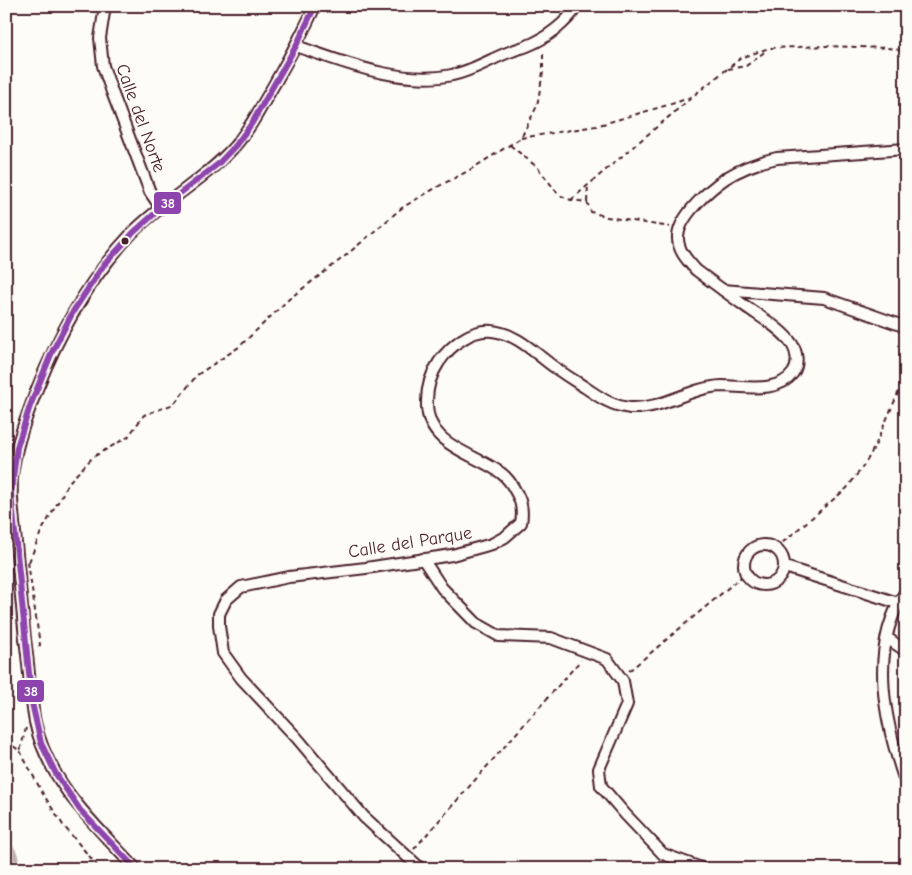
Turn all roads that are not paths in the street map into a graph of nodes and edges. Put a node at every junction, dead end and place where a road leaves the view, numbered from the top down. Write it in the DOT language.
graph roads {
  1 [pos="105,6"];
  2 [pos="315,6"];
  3 [pos="577,6"];
  4 [pos="296,46"];
  5 [pos="906,149"];
  6 [pos="161,208"];
  7 [pos="722,289"];
  8 [pos="906,327"];
  9 [pos="423,559"];
  10 [pos="785,567"];
  11 [pos="906,591"];
  12 [pos="898,603"];
  13 [pos="887,638"];
  14 [pos="906,651"];
  15 [pos="906,784"];
  16 [pos="906,866"];
  17 [pos="136,869"];
  18 [pos="421,869"];
  19 [pos="704,869"];
  20 [pos="902,869"];
  1 -- 6 [label="street, Calle del Norte"];
  2 -- 4 [label="street"];
  3 -- 4 [label="street"];
  4 -- 6 [label="street"];
  5 -- 7 [label="street, Calle del Parque"];
  6 -- 17 [label="street, bridge"];
  7 -- 8 [label="street"];
  7 -- 9 [label="street, Calle del Parque"];
  9 -- 18 [label="street, Calle del Parque"];
  9 -- 19 [label="street"];
  10 -- 10 [label="street"];
  10 -- 12 [label="street"];
  11 -- 12 [label="street"];
  12 -- 13 [label="street"];
  13 -- 14 [label="street"];
  13 -- 15 [label="street"];
  16 -- 20 [label="street"];
}
